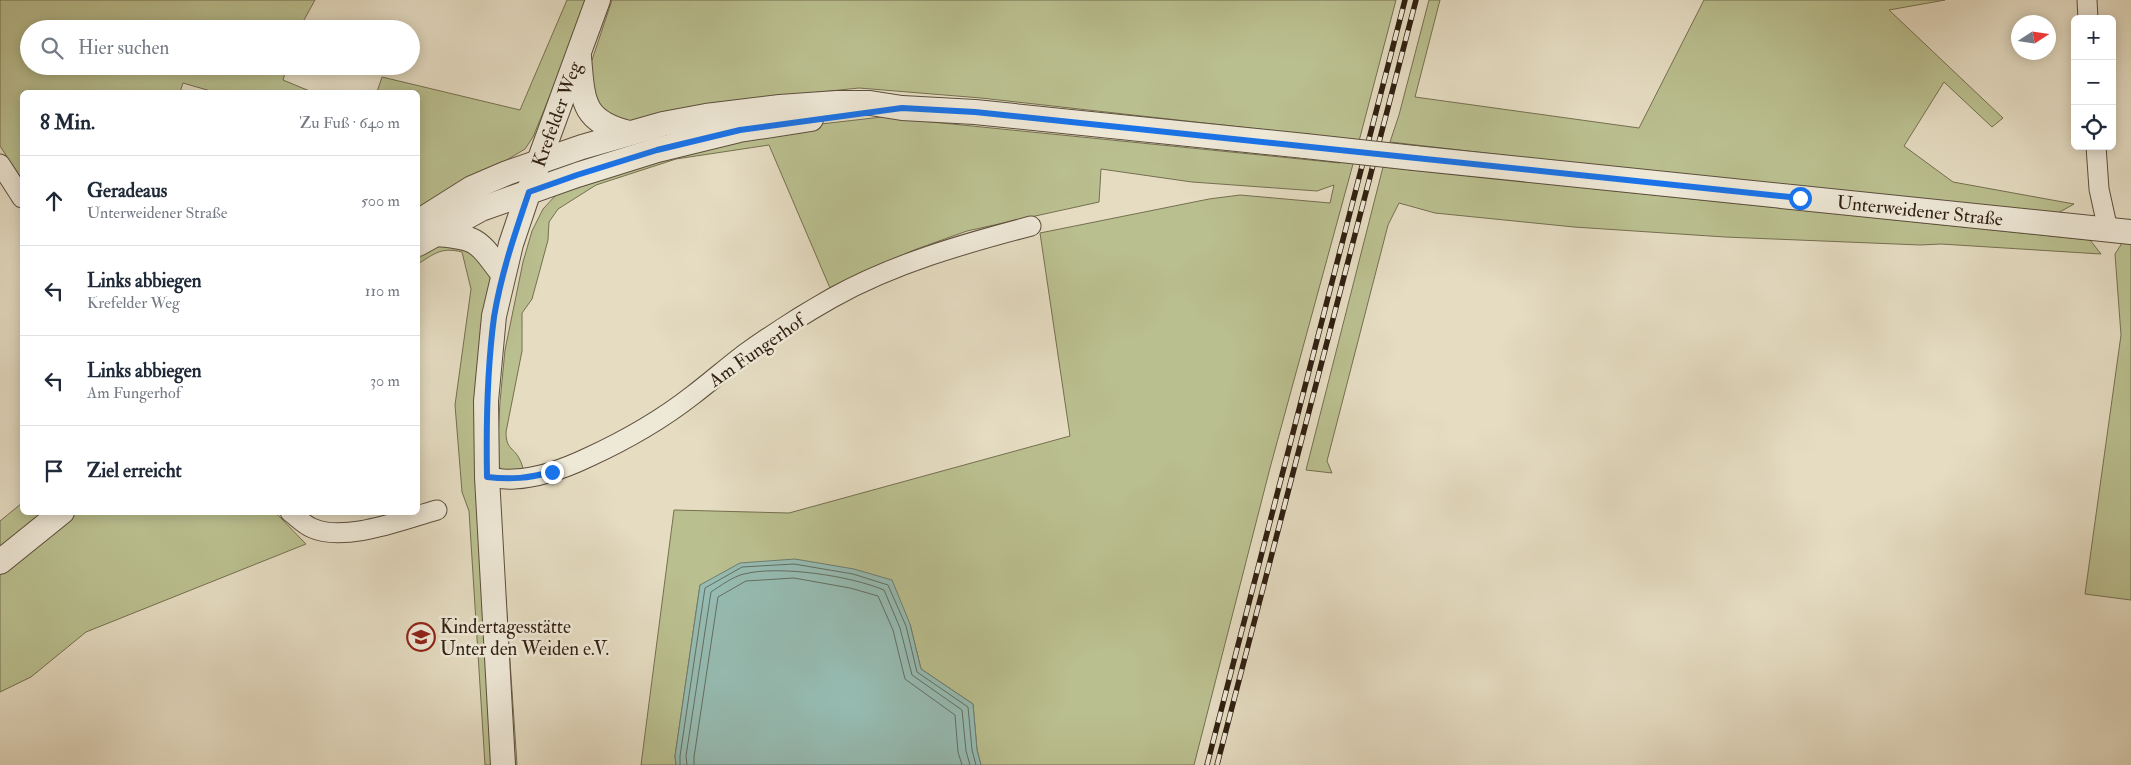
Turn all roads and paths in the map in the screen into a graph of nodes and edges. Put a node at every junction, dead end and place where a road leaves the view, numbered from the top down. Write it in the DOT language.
graph roads {
  1 [pos="598,0"];
  2 [pos="2087,0"];
  3 [pos="2088,15"];
  4 [pos="579,50"];
  5 [pos="902,108"];
  6 [pos="629,133"];
  7 [pos="2096,150"];
  8 [pos="0,164"];
  9 [pos="538,164"];
  10 [pos="529,192"];
  11 [pos="20,195"];
  12 [pos="1031,226"];
  13 [pos="2120,231"];
  14 [pos="424,233"];
  15 [pos="503,274"];
  16 [pos="487,477"];
  17 [pos="437,510"];
  18 [pos="420,514"];
  19 [pos="58,515"];
  20 [pos="294,515"];
  21 [pos="418,515"];
  22 [pos="0,562"];
  23 [pos="502,765"];
  1 -- 4 [label="street, Krefelder Weg"];
  2 -- 3 [label="street"];
  4 -- 6 [label="street"];
  4 -- 9 [label="street, Krefelder Weg"];
  5 -- 6 [label="street, Unterweidener Straße"];
  5 -- 10 [label="street, Unterweidener Straße"];
  5 -- 13 [label="street, Unterweidener Straße, bridge"];
  6 -- 9 [label="street, Unterweidener Straße"];
  7 -- 13 [label="street"];
  8 -- 11 [label="street"];
  9 -- 10 [label="street, Krefelder Weg"];
  9 -- 14 [label="street, Unterweidener Straße"];
  10 -- 14 [label="street, Unterweidener Straße"];
  10 -- 15 [label="street, Krefelder Weg"];
  12 -- 16 [label="street, Am Fungerhof"];
  14 -- 15 [label="street"];
  15 -- 16 [label="street, Krefelder Weg"];
  16 -- 23 [label="street, Krefelder Weg"];
  17 -- 18 [label="street"];
  19 -- 22 [label="street"];
  20 -- 21 [label="street"];
}
